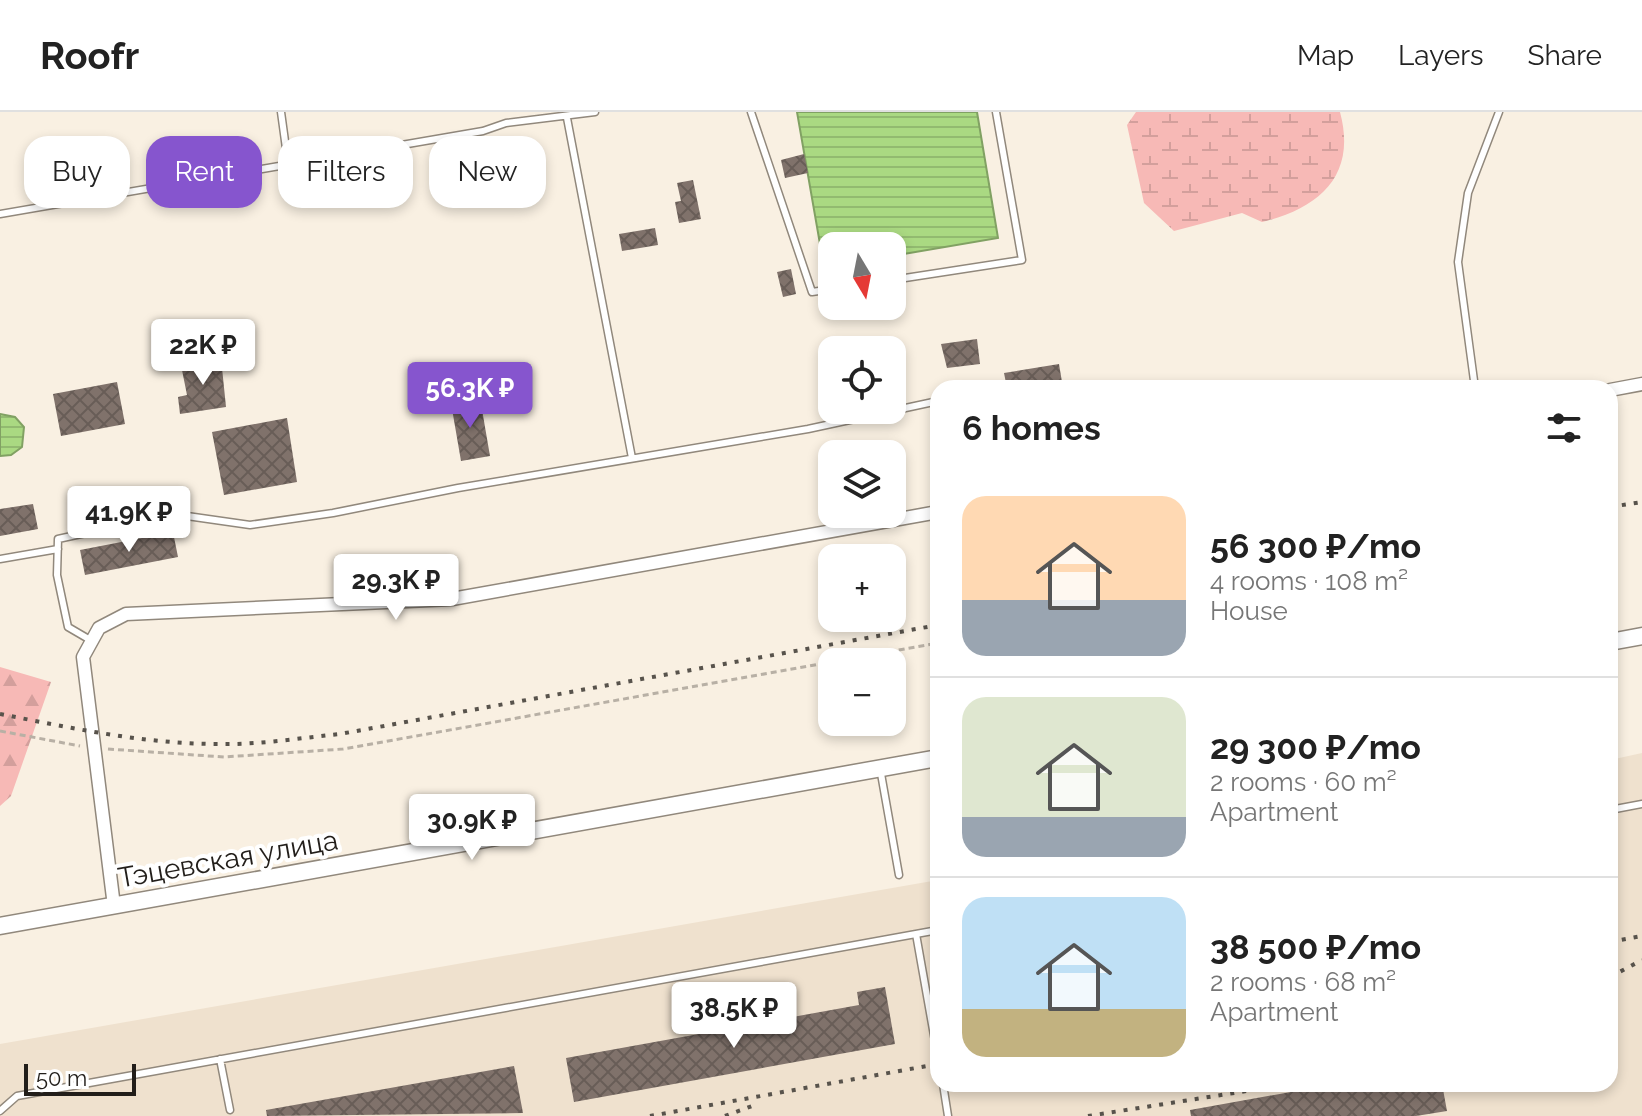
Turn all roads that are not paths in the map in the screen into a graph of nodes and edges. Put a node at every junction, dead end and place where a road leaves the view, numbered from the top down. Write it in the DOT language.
graph roads {
  1 [pos="281,112"];
  2 [pos="504,112"];
  3 [pos="595,112"];
  4 [pos="751,112"];
  5 [pos="996,112"];
  6 [pos="1499,112"];
  7 [pos="567,118"];
  8 [pos="506,123"];
  9 [pos="284,136"];
  10 [pos="413,142"];
  11 [pos="278,165"];
  12 [pos="0,214"];
  13 [pos="906,278"];
  14 [pos="818,291"];
  15 [pos="1474,380"];
  16 [pos="1642,384"];
  17 [pos="1618,388"];
  18 [pos="930,403"];
  19 [pos="632,458"];
  20 [pos="930,513"];
  21 [pos="57,549"];
  22 [pos="0,559"];
  23 [pos="1642,636"];
  24 [pos="1618,640"];
  25 [pos="92,641"];
  26 [pos="930,759"];
  27 [pos="880,768"];
  28 [pos="1642,804"];
  29 [pos="1618,808"];
  30 [pos="899,875"];
  31 [pos="114,906"];
  32 [pos="0,926"];
  33 [pos="930,931"];
  34 [pos="916,934"];
  35 [pos="930,1013"];
  36 [pos="220,1059"];
  37 [pos="944,1092"];
  38 [pos="230,1110"];
  39 [pos="0,1111"];
  40 [pos="948,1116"];
  1 -- 9 [label="lane"];
  2 -- 8 [label="lane"];
  3 -- 7 [label="lane"];
  4 -- 14 [label="lane"];
  5 -- 13 [label="lane"];
  6 -- 15 [label="lane"];
  7 -- 8 [label="lane"];
  7 -- 19 [label="lane"];
  8 -- 10 [label="lane"];
  11 -- 12 [label="lane"];
  16 -- 17 [label="street"];
  18 -- 19 [label="lane"];
  19 -- 21 [label="lane"];
  20 -- 25 [label="street"];
  21 -- 22 [label="lane"];
  21 -- 25 [label="lane"];
  23 -- 24 [label="street"];
  25 -- 31 [label="street"];
  26 -- 27 [label="street, Тэцевская улица"];
  27 -- 30 [label="lane"];
  27 -- 31 [label="street, Тэцевская улица"];
  28 -- 29 [label="lane"];
  31 -- 32 [label="street, Тэцевская улица"];
  33 -- 34 [label="lane"];
  34 -- 35 [label="lane"];
  34 -- 36 [label="lane"];
  36 -- 38 [label="lane"];
  36 -- 39 [label="lane"];
  37 -- 40 [label="lane"];
}
